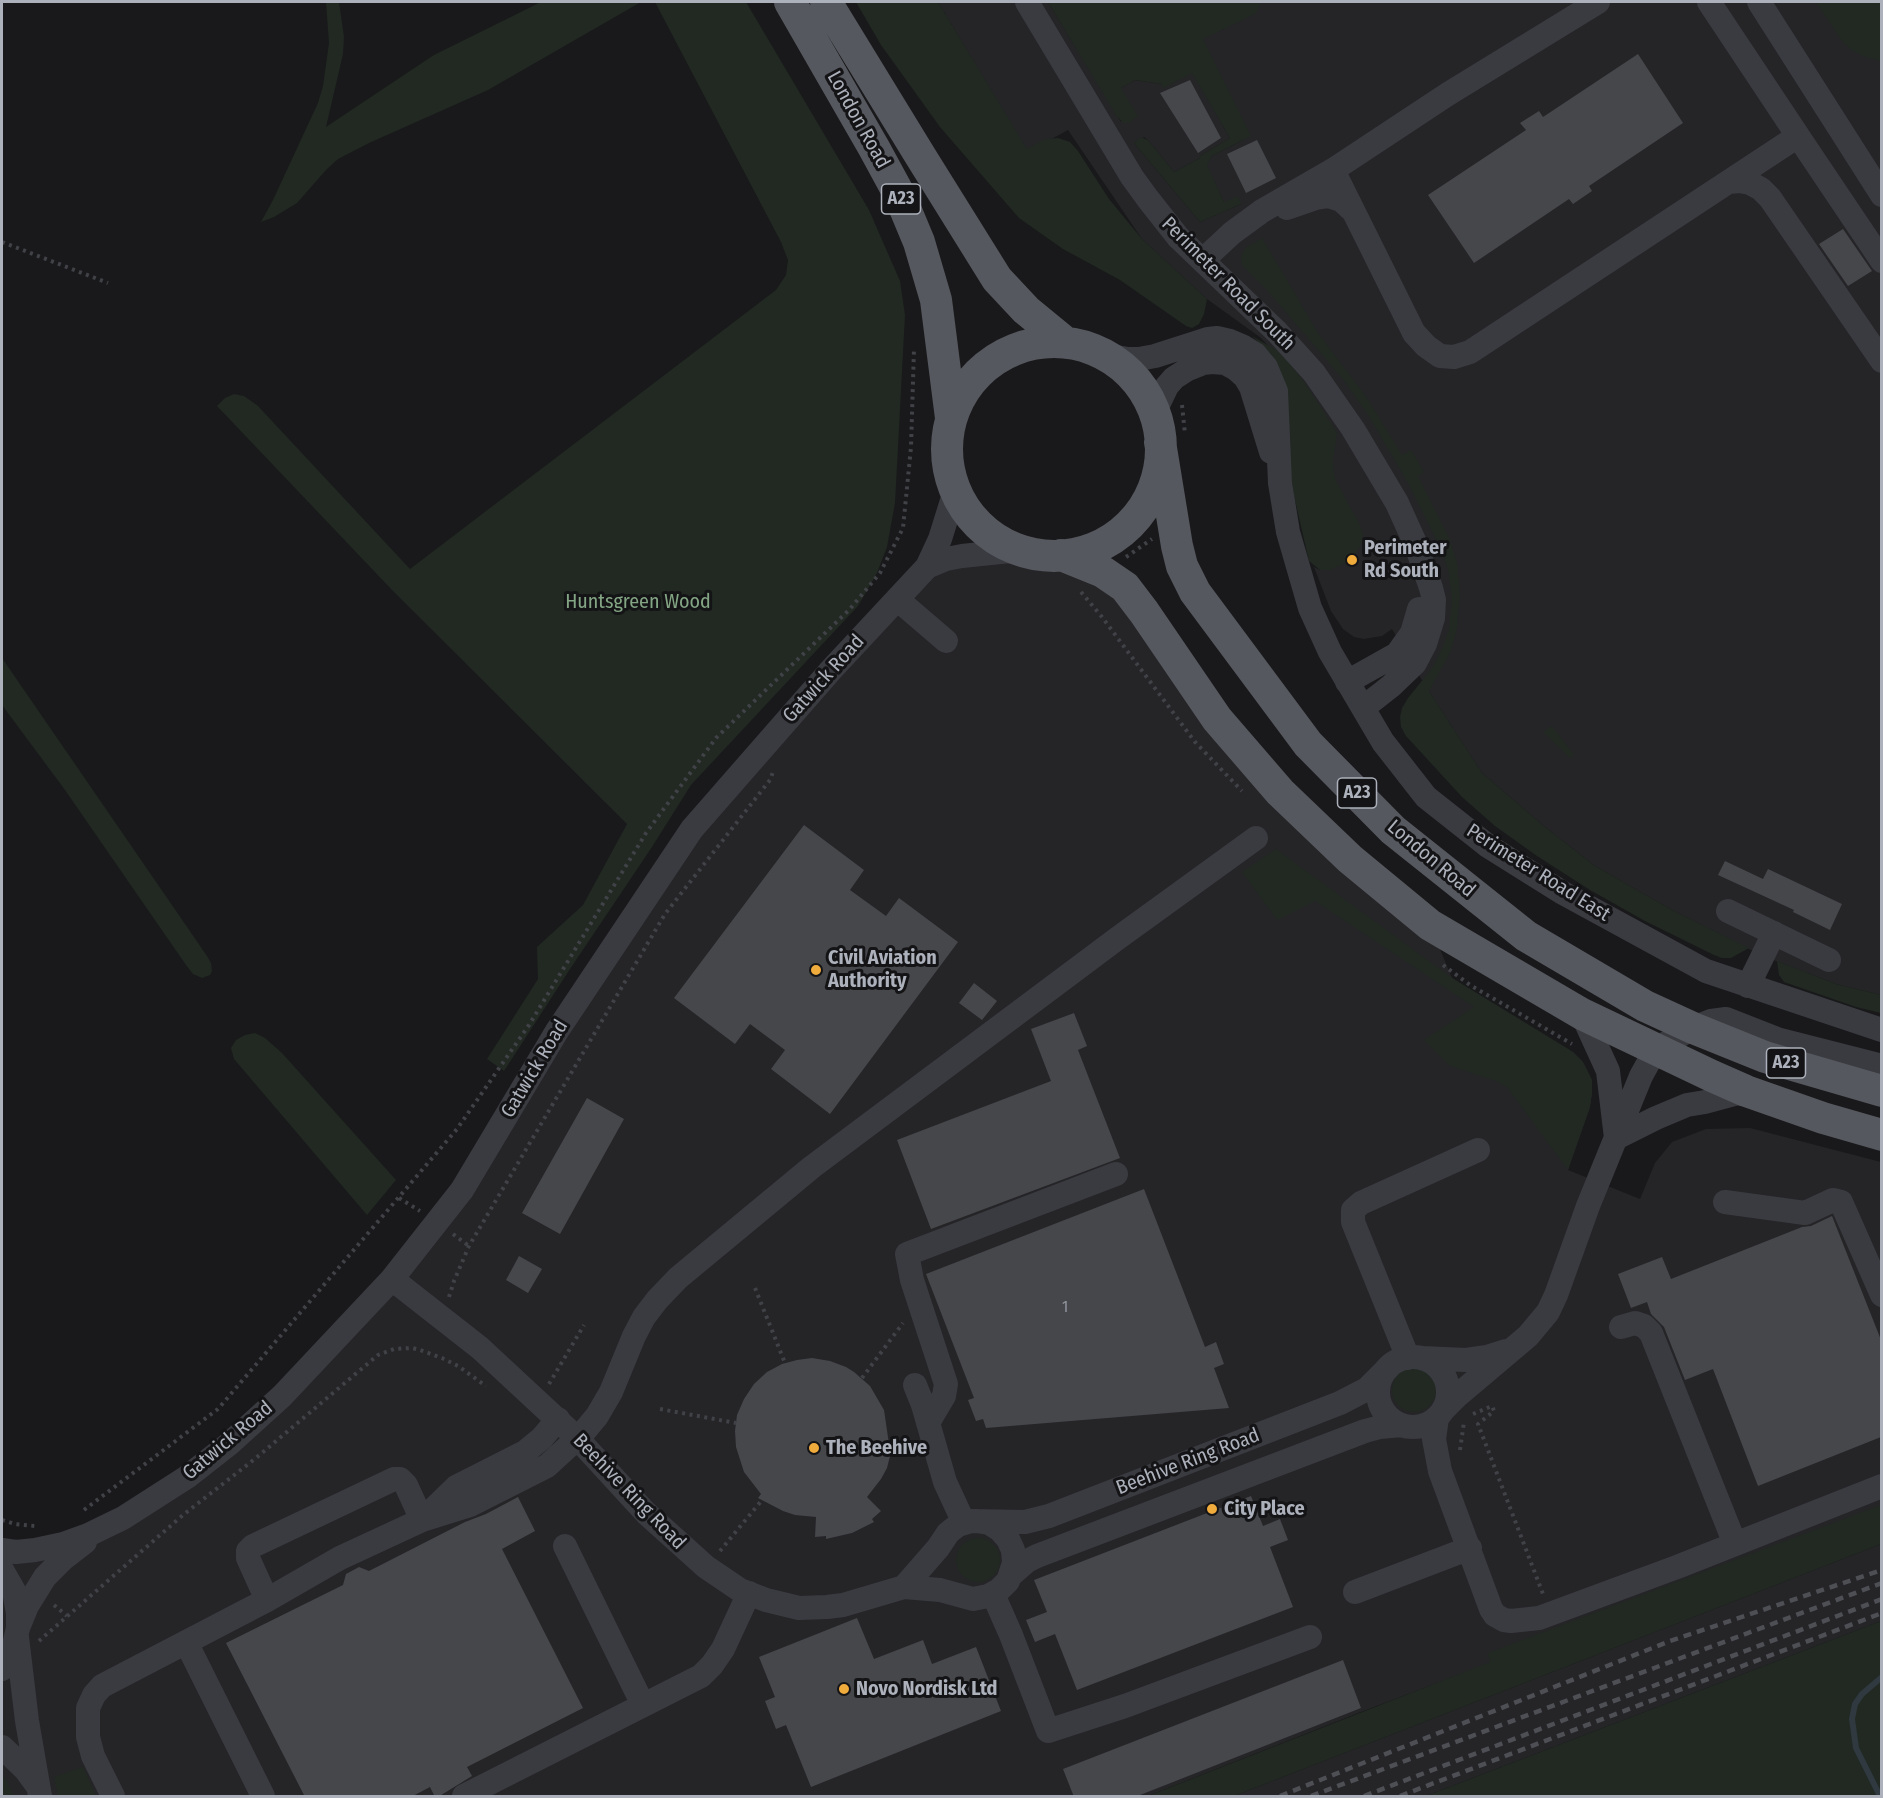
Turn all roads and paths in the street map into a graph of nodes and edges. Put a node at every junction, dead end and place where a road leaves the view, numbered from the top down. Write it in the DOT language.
graph roads {
  1 [pos="790,2"];
  2 [pos="826,2"];
  3 [pos="1027,2"];
  4 [pos="1598,2"];
  5 [pos="1709,2"];
  6 [pos="1759,2"];
  7 [pos="1798,136"];
  8 [pos="1333,170"];
  9 [pos="1729,182"];
  10 [pos="1881,195"];
  11 [pos="1354,214"];
  12 [pos="1238,229"];
  13 [pos="2,242"];
  14 [pos="1203,260"];
  15 [pos="1881,261"];
  16 [pos="108,283"];
  17 [pos="1065,342"];
  18 [pos="914,346"];
  19 [pos="1105,355"];
  20 [pos="1881,361"];
  21 [pos="1182,399"];
  22 [pos="951,417"];
  23 [pos="1168,435"];
  24 [pos="1378,470"];
  25 [pos="1280,483"];
  26 [pos="955,491"];
  27 [pos="1173,524"];
  28 [pos="1020,550"];
  29 [pos="1061,555"];
  30 [pos="927,567"];
  31 [pos="1103,572"];
  32 [pos="897,599"];
  33 [pos="946,641"];
  34 [pos="1347,682"];
  35 [pos="1363,708"];
  36 [pos="774,734"];
  37 [pos="1256,838"];
  38 [pos="1728,910"];
  39 [pos="1774,933"];
  40 [pos="1829,960"];
  41 [pos="1748,986"];
  42 [pos="1582,1014"];
  43 [pos="1693,1028"];
  44 [pos="1881,1030"];
  45 [pos="1656,1049"];
  46 [pos="1881,1066"];
  47 [pos="1746,1091"];
  48 [pos="1881,1091"];
  49 [pos="1881,1135"];
  50 [pos="1616,1138"];
  51 [pos="1478,1150"];
  52 [pos="1116,1174"];
  53 [pos="1725,1202"];
  54 [pos="470,1246"];
  55 [pos="392,1280"];
  56 [pos="755,1288"];
  57 [pos="1881,1295"];
  58 [pos="905,1321"];
  59 [pos="584,1325"];
  60 [pos="1621,1327"];
  61 [pos="1517,1346"];
  62 [pos="1404,1361"];
  63 [pos="785,1363"];
  64 [pos="862,1378"];
  65 [pos="915,1385"];
  66 [pos="539,1401"];
  67 [pos="660,1409"];
  68 [pos="1440,1414"];
  69 [pos="558,1419"];
  70 [pos="736,1423"];
  71 [pos="928,1423"];
  72 [pos="1406,1426"];
  73 [pos="577,1438"];
  74 [pos="1450,1465"];
  75 [pos="1881,1486"];
  76 [pos="762,1500"];
  77 [pos="84,1511"];
  78 [pos="2,1520"];
  79 [pos="422,1520"];
  80 [pos="970,1522"];
  81 [pos="44,1525"];
  82 [pos="104,1529"];
  83 [pos="1735,1544"];
  84 [pos="565,1546"];
  85 [pos="938,1548"];
  86 [pos="1470,1548"];
  87 [pos="2,1550"];
  88 [pos="706,1567"];
  89 [pos="2,1570"];
  90 [pos="1011,1575"];
  91 [pos="904,1587"];
  92 [pos="1355,1592"];
  93 [pos="749,1593"];
  94 [pos="955,1593"];
  95 [pos="993,1594"];
  96 [pos="267,1600"];
  97 [pos="1551,1614"];
  98 [pos="17,1633"];
  99 [pos="1310,1637"];
  100 [pos="186,1642"];
  101 [pos="2,1669"];
  102 [pos="644,1705"];
  103 [pos="2,1747"];
  104 [pos="39,1791"];
  105 [pos="113,1797"];
  106 [pos="264,1797"];
  107 [pos="464,1797"];
  1 -- 22 [label="main road, London Road / A23"];
  2 -- 17 [label="main road, London Road / A23"];
  3 -- 14 [label="street, Perimeter Road South"];
  4 -- 8 [label="street"];
  5 -- 7 [label="street"];
  6 -- 10 [label="street"];
  7 -- 9 [label="street"];
  7 -- 15 [label="street"];
  8 -- 11 [label="street"];
  8 -- 12 [label="street"];
  9 -- 11 [label="street"];
  9 -- 20 [label="street"];
  11 -- 12 [label="street"];
  12 -- 14 [label="street"];
  13 -- 16 [label="path"];
  14 -- 24 [label="street, Perimeter Road South"];
  17 -- 19 [label="main road"];
  17 -- 22 [label="main road"];
  18 -- 77 [label="path"];
  19 -- 23 [label="main road"];
  19 -- 25 [label="street, Perimeter Road East"];
  21 -- 23 [label="path"];
  22 -- 26 [label="main road"];
  23 -- 25 [label="street, Perimeter Road East"];
  23 -- 27 [label="main road, London Road / A23"];
  23 -- 29 [label="main road"];
  24 -- 34 [label="street, Perimeter Road South"];
  24 -- 35 [label="street, Perimeter Road South"];
  25 -- 34 [label="street, Perimeter Road East"];
  26 -- 28 [label="main road"];
  26 -- 30 [label="street, Gatwick Road"];
  27 -- 31 [label="path"];
  27 -- 43 [label="main road, London Road / A23"];
  28 -- 29 [label="main road"];
  28 -- 30 [label="street, Gatwick Road"];
  29 -- 31 [label="main road, A23"];
  30 -- 32 [label="street, Gatwick Road"];
  31 -- 42 [label="main road, A23"];
  32 -- 33 [label="street"];
  32 -- 36 [label="street, Gatwick Road"];
  34 -- 35 [label="street, Perimeter Road East"];
  35 -- 41 [label="street, Perimeter Road East"];
  36 -- 54 [label="path"];
  36 -- 55 [label="street, Gatwick Road"];
  37 -- 73 [label="street"];
  38 -- 39 [label="street"];
  39 -- 40 [label="street"];
  39 -- 41 [label="street"];
  41 -- 44 [label="street, Perimeter Road East"];
  42 -- 45 [label="main road, A23"];
  42 -- 50 [label="street"];
  43 -- 45 [label="street"];
  43 -- 46 [label="street"];
  43 -- 48 [label="main road, London Road / A23"];
  45 -- 47 [label="main road, A23"];
  45 -- 50 [label="street"];
  47 -- 49 [label="main road, A23"];
  47 -- 50 [label="street"];
  50 -- 61 [label="street"];
  51 -- 62 [label="street"];
  52 -- 71 [label="street"];
  53 -- 57 [label="street"];
  55 -- 66 [label="street, Beehive Ring Road"];
  55 -- 82 [label="street, Gatwick Road"];
  56 -- 63 [label="path"];
  58 -- 64 [label="path"];
  59 -- 66 [label="path"];
  60 -- 83 [label="street"];
  61 -- 62 [label="street"];
  61 -- 68 [label="street"];
  62 -- 68 [label="street"];
  62 -- 72 [label="street"];
  62 -- 80 [label="street, Beehive Ring Road"];
  65 -- 71 [label="street"];
  66 -- 69 [label="street, Beehive Ring Road"];
  67 -- 70 [label="path"];
  68 -- 72 [label="street, Beehive Ring Road"];
  68 -- 74 [label="street"];
  69 -- 73 [label="street, Beehive Ring Road"];
  69 -- 79 [label="street"];
  71 -- 80 [label="street"];
  72 -- 74 [label="street"];
  72 -- 90 [label="street, Beehive Ring Road"];
  73 -- 79 [label="street"];
  73 -- 88 [label="street, Beehive Ring Road"];
  74 -- 86 [label="street"];
  74 -- 97 [label="path"];
  75 -- 83 [label="street"];
  76 -- 88 [label="path"];
  78 -- 81 [label="path"];
  79 -- 96 [label="street"];
  79 -- 96 [label="street"];
  80 -- 85 [label="street"];
  80 -- 90 [label="street"];
  82 -- 87 [label="street, Gatwick Road"];
  82 -- 98 [label="street, Gatwick Road"];
  83 -- 97 [label="street"];
  84 -- 102 [label="street"];
  85 -- 91 [label="street"];
  85 -- 94 [label="street"];
  86 -- 92 [label="street"];
  86 -- 97 [label="street"];
  88 -- 93 [label="street, Beehive Ring Road"];
  89 -- 98 [label="street"];
  90 -- 95 [label="street, Beehive Ring Road"];
  91 -- 93 [label="street, Beehive Ring Road"];
  91 -- 94 [label="street, Beehive Ring Road"];
  93 -- 102 [label="street"];
  94 -- 95 [label="street, Beehive Ring Road"];
  95 -- 99 [label="street"];
  96 -- 100 [label="street"];
  98 -- 101 [label="street, Gatwick Road"];
  98 -- 104 [label="street"];
  100 -- 105 [label="street"];
  100 -- 106 [label="street"];
  102 -- 107 [label="street"];
  103 -- 104 [label="street"];
}
